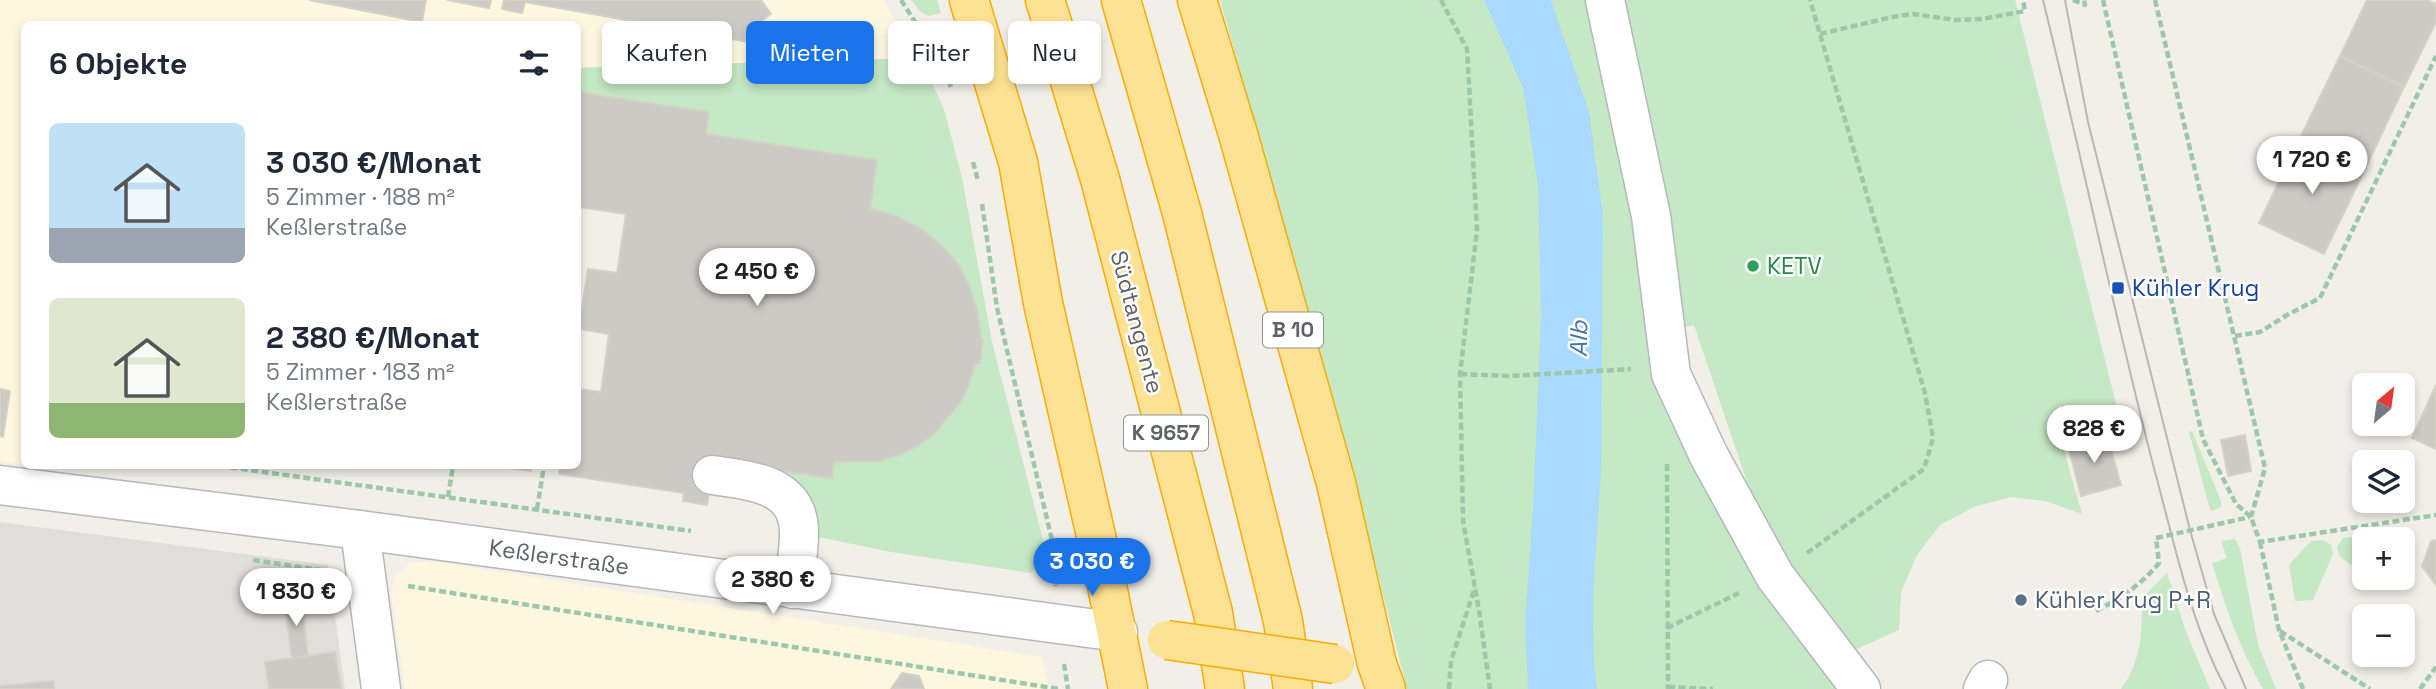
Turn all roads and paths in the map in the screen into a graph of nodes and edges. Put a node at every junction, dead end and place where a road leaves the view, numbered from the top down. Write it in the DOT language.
graph roads {
  1 [pos="901,0"];
  2 [pos="969,0"];
  3 [pos="1045,0"];
  4 [pos="1121,0"];
  5 [pos="1197,0"];
  6 [pos="1441,0"];
  7 [pos="1605,0"];
  8 [pos="1810,0"];
  9 [pos="2023,0"];
  10 [pos="2073,0"];
  11 [pos="2084,0"];
  12 [pos="2103,0"];
  13 [pos="2155,0"];
  14 [pos="1820,34"];
  15 [pos="2436,56"];
  16 [pos="953,92"];
  17 [pos="971,151"];
  18 [pos="979,187"];
  19 [pos="981,201"];
  20 [pos="2235,336"];
  21 [pos="1637,369"];
  22 [pos="1460,374"];
  23 [pos="1667,457"];
  24 [pos="242,469"];
  25 [pos="453,469"];
  26 [pos="544,469"];
  27 [pos="712,475"];
  28 [pos="0,485"];
  29 [pos="448,497"];
  30 [pos="537,509"];
  31 [pos="2436,514"];
  32 [pos="2251,517"];
  33 [pos="360,530"];
  34 [pos="702,533"];
  35 [pos="2260,542"];
  36 [pos="245,559"];
  37 [pos="366,576"];
  38 [pos="1775,576"];
  39 [pos="1042,579"];
  40 [pos="1056,581"];
  41 [pos="1475,586"];
  42 [pos="793,589"];
  43 [pos="2096,611"];
  44 [pos="1058,624"];
  45 [pos="1667,628"];
  46 [pos="2278,630"];
  47 [pos="1118,632"];
  48 [pos="2436,667"];
  49 [pos="1382,676"];
  50 [pos="1668,688"];
  51 [pos="381,689"];
  52 [pos="1059,689"];
  53 [pos="1068,689"];
  54 [pos="1128,689"];
  55 [pos="1226,689"];
  56 [pos="1293,689"];
  57 [pos="1449,689"];
  58 [pos="1490,689"];
  59 [pos="1713,689"];
  60 [pos="1861,689"];
  61 [pos="2303,689"];
  62 [pos="2370,689"];
  63 [pos="2420,689"];
  1 -- 16 [label="path"];
  2 -- 47 [label="highway"];
  3 -- 55 [label="highway, Südtangente / K 9657"];
  4 -- 56 [label="highway, K 9657"];
  5 -- 49 [label="highway, B 10"];
  6 -- 22 [label="path"];
  7 -- 38 [label="street"];
  8 -- 14 [label="path"];
  9 -- 14 [label="path"];
  10 -- 11 [label="path"];
  12 -- 32 [label="path"];
  13 -- 20 [label="path"];
  14 -- 38 [label="path"];
  15 -- 20 [label="path"];
  17 -- 18 [label="path"];
  19 -- 40 [label="path"];
  20 -- 32 [label="path"];
  21 -- 22 [label="path"];
  22 -- 41 [label="path"];
  23 -- 45 [label="path"];
  24 -- 29 [label="path"];
  25 -- 29 [label="path"];
  26 -- 30 [label="path"];
  27 -- 42 [label="street"];
  28 -- 33 [label="street, Keßlerstraße"];
  29 -- 30 [label="path"];
  30 -- 34 [label="path"];
  31 -- 35 [label="path"];
  32 -- 35 [label="path"];
  32 -- 43 [label="path"];
  33 -- 37 [label="street"];
  33 -- 42 [label="street, Keßlerstraße"];
  35 -- 46 [label="path"];
  36 -- 37 [label="path"];
  37 -- 51 [label="street"];
  37 -- 52 [label="path"];
  38 -- 45 [label="path"];
  38 -- 60 [label="street"];
  39 -- 40 [label="path"];
  40 -- 44 [label="path"];
  41 -- 57 [label="path"];
  41 -- 58 [label="path"];
  42 -- 44 [label="street, Keßlerstraße"];
  44 -- 47 [label="street, Keßlerstraße"];
  44 -- 53 [label="path"];
  45 -- 50 [label="path"];
  46 -- 61 [label="path"];
  46 -- 62 [label="path"];
  47 -- 49 [label="highway, bridge"];
  47 -- 54 [label="highway"];
  48 -- 63 [label="path"];
  50 -- 59 [label="path"];
}
